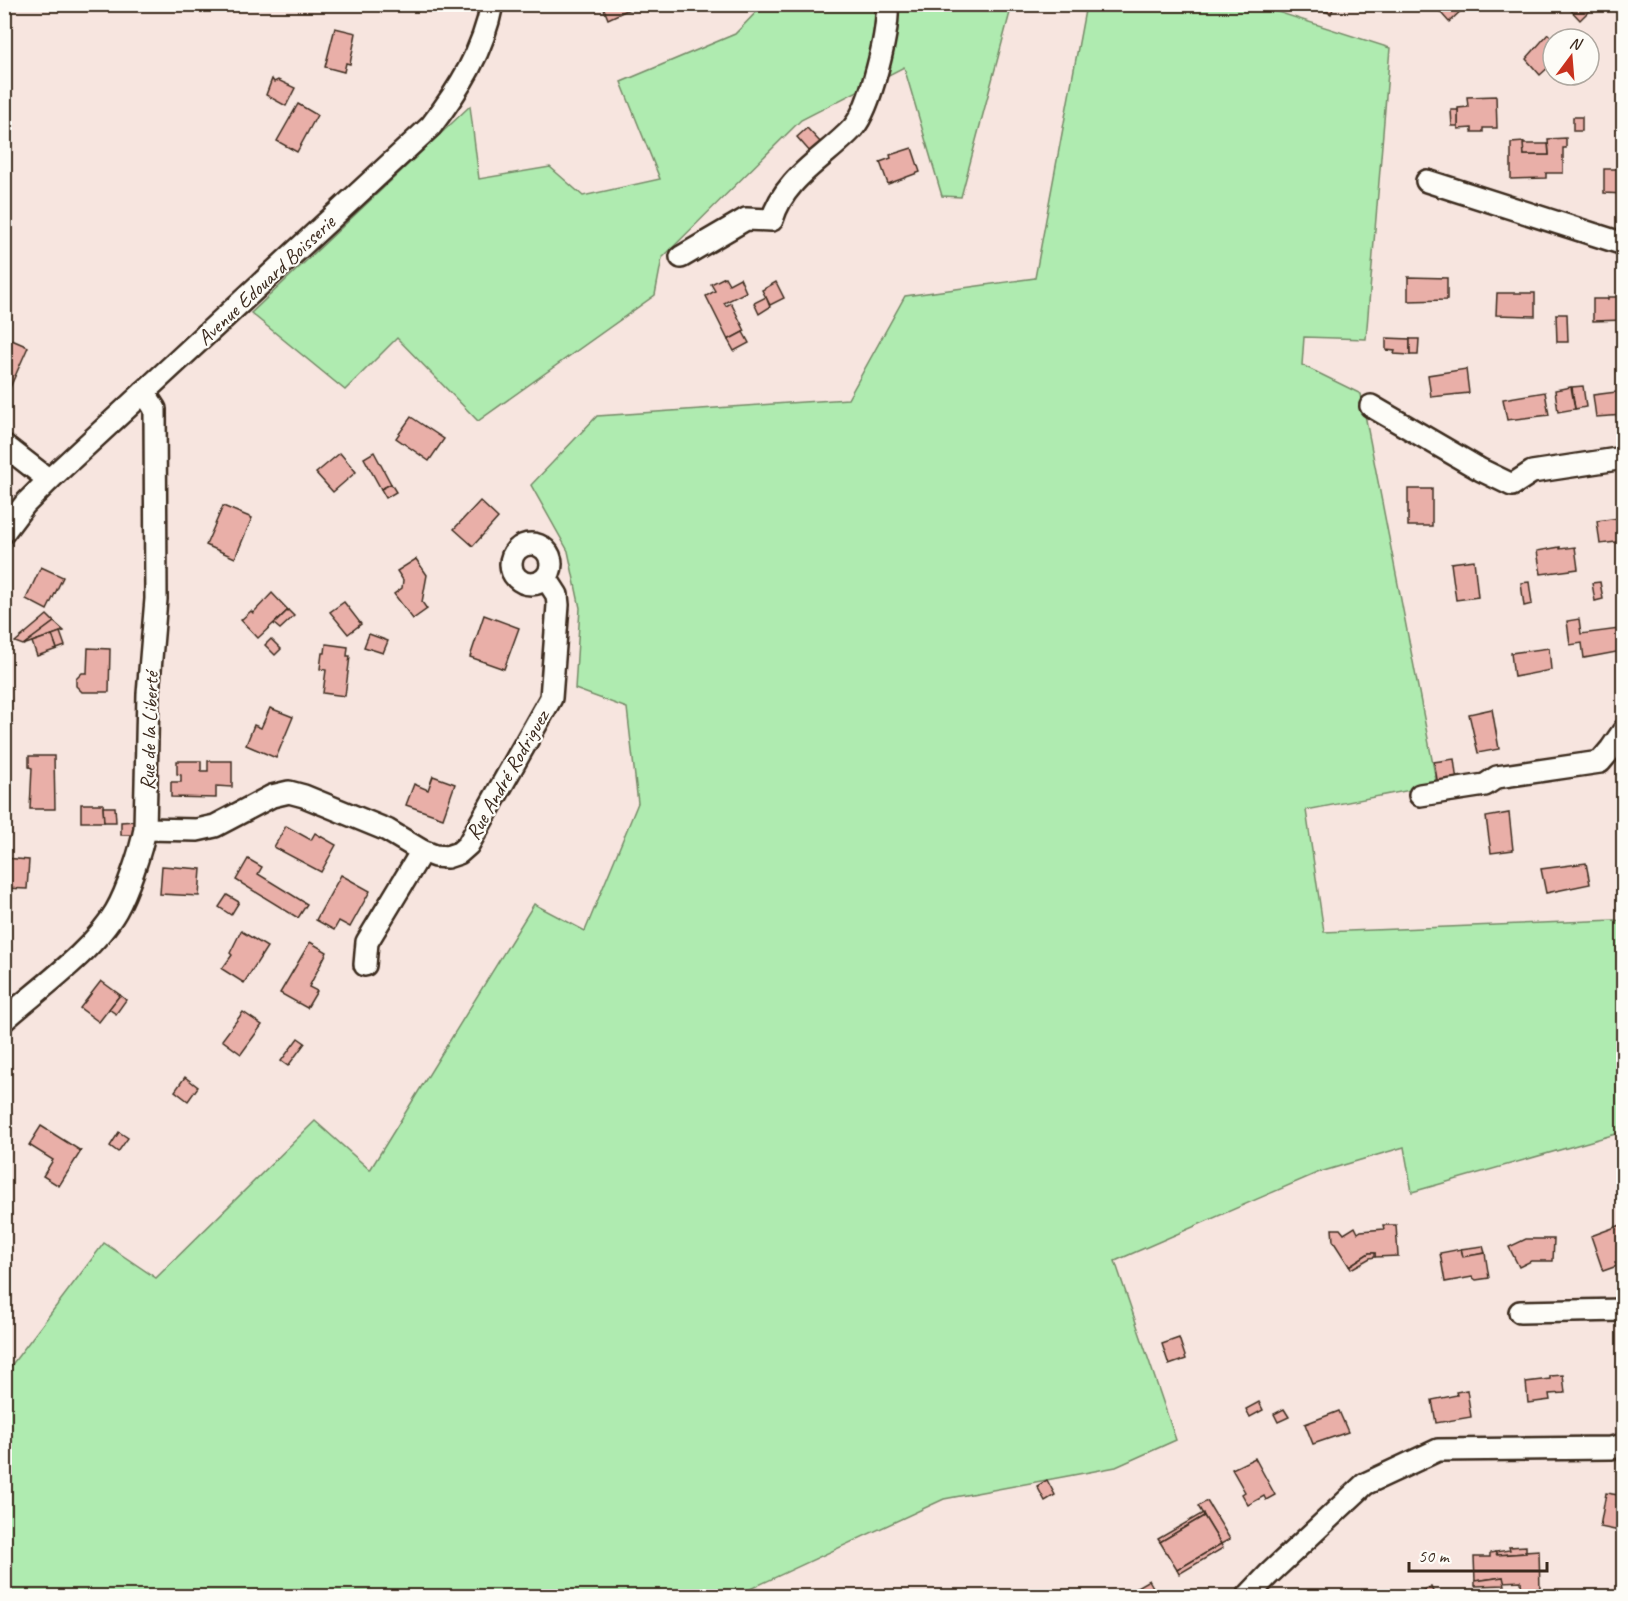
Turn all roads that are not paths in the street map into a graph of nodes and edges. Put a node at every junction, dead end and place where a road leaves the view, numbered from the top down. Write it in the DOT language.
graph roads {
  1 [pos="492,4"];
  2 [pos="887,4"];
  3 [pos="1427,181"];
  4 [pos="1623,244"];
  5 [pos="681,257"];
  6 [pos="144,392"];
  7 [pos="1371,406"];
  8 [pos="4,445"];
  9 [pos="1623,458"];
  10 [pos="49,480"];
  11 [pos="4,532"];
  12 [pos="546,578"];
  13 [pos="1623,730"];
  14 [pos="1420,795"];
  15 [pos="145,829"];
  16 [pos="422,851"];
  17 [pos="365,965"];
  18 [pos="4,1020"];
  19 [pos="1623,1310"];
  20 [pos="1520,1312"];
  21 [pos="1623,1444"];
  22 [pos="1248,1596"];
  1 -- 6 [label="street, Avenue Edouard Boisserie"];
  2 -- 5 [label="street"];
  3 -- 4 [label="street"];
  6 -- 10 [label="street, Avenue Edouard Boisserie"];
  6 -- 15 [label="street, Rue de la Liberté"];
  7 -- 9 [label="street"];
  8 -- 10 [label="street"];
  10 -- 11 [label="street, Avenue Edouard Boisserie"];
  12 -- 16 [label="street, Rue André Rodriguez"];
  13 -- 14 [label="street"];
  15 -- 16 [label="street, Rue André Rodriguez"];
  15 -- 18 [label="street, Rue de la Liberté"];
  16 -- 17 [label="street"];
  19 -- 20 [label="street"];
  21 -- 22 [label="street"];
}
